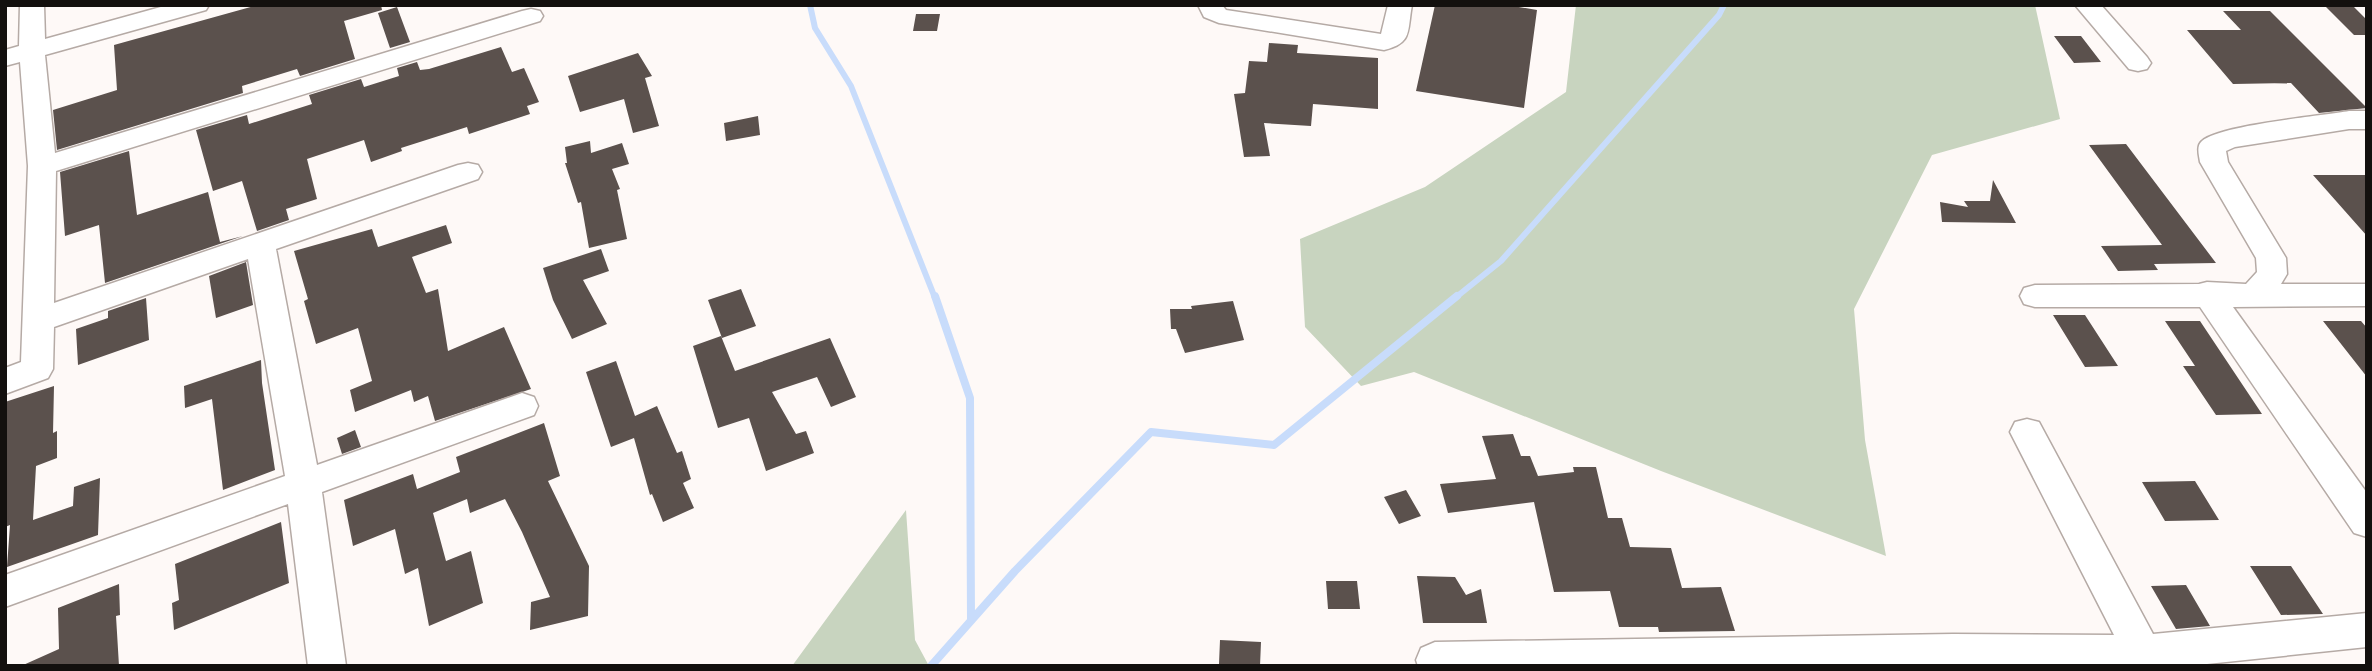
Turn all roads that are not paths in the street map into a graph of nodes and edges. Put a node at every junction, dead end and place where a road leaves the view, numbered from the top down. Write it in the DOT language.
graph roads {
  1 [pos="32,5"];
  2 [pos="197,5"];
  3 [pos="1210,5"];
  4 [pos="1400,5"];
  5 [pos="2087,5"];
  6 [pos="531,16"];
  7 [pos="32,50"];
  8 [pos="5,58"];
  9 [pos="2138,63"];
  10 [pos="2367,120"];
  11 [pos="43,166"];
  12 [pos="468,172"];
  13 [pos="260,244"];
  14 [pos="2207,293"];
  15 [pos="2255,294"];
  16 [pos="2367,295"];
  17 [pos="2035,296"];
  18 [pos="38,320"];
  19 [pos="5,381"];
  20 [pos="522,406"];
  21 [pos="2027,432"];
  22 [pos="303,483"];
  23 [pos="2367,522"];
  24 [pos="5,591"];
  25 [pos="2367,630"];
  26 [pos="2146,659"];
  27 [pos="1435,660"];
  28 [pos="327,666"];
  1 -- 7 [label="street"];
  2 -- 7 [label="street"];
  3 -- 4 [label="street"];
  5 -- 9 [label="street"];
  6 -- 11 [label="street"];
  7 -- 8 [label="street"];
  7 -- 11 [label="street"];
  10 -- 15 [label="street"];
  11 -- 18 [label="street"];
  12 -- 13 [label="street"];
  13 -- 18 [label="street"];
  13 -- 22 [label="street"];
  14 -- 15 [label="street"];
  14 -- 17 [label="street"];
  14 -- 23 [label="street"];
  15 -- 16 [label="street"];
  18 -- 19 [label="street"];
  20 -- 22 [label="street"];
  21 -- 26 [label="street"];
  22 -- 24 [label="street"];
  22 -- 28 [label="street"];
  25 -- 26 [label="street"];
  26 -- 27 [label="street"];
}
